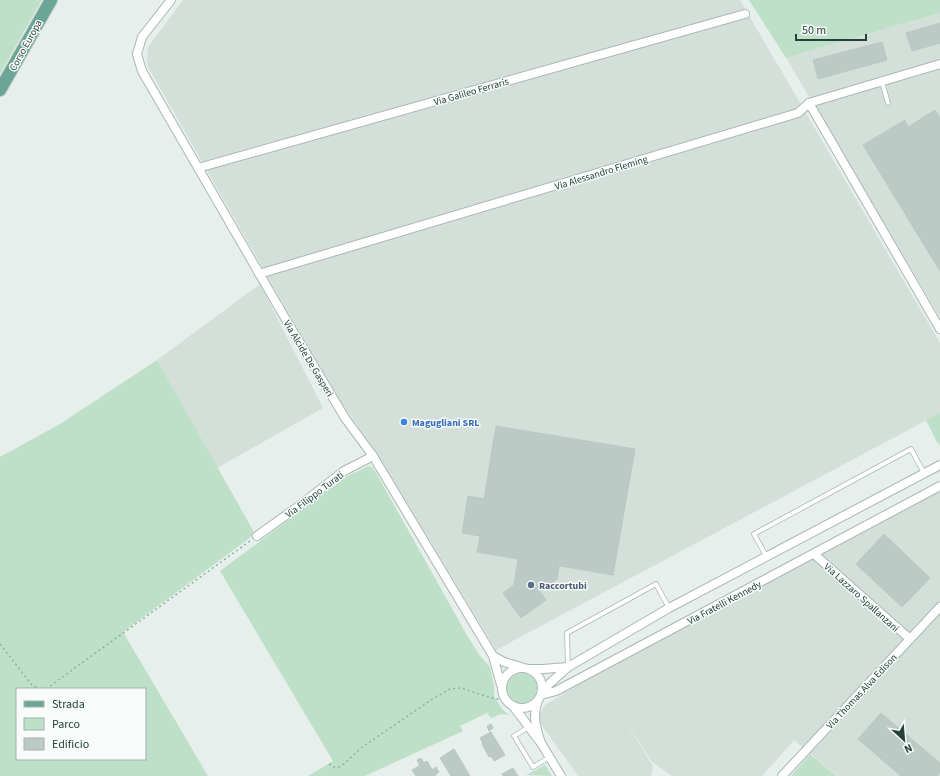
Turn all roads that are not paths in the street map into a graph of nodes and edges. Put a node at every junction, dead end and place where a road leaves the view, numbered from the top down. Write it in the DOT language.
graph roads {
  1 [pos="51,0"];
  2 [pos="171,0"];
  3 [pos="745,14"];
  4 [pos="939,67"];
  5 [pos="882,82"];
  6 [pos="0,90"];
  7 [pos="888,103"];
  8 [pos="809,104"];
  9 [pos="198,168"];
  10 [pos="259,274"];
  11 [pos="940,329"];
  12 [pos="373,456"];
  13 [pos="940,465"];
  14 [pos="924,473"];
  15 [pos="940,486"];
  16 [pos="257,536"];
  17 [pos="814,554"];
  18 [pos="766,557"];
  19 [pos="940,607"];
  20 [pos="669,608"];
  21 [pos="910,639"];
  22 [pos="493,656"];
  23 [pos="568,667"];
  24 [pos="527,668"];
  25 [pos="502,687"];
  26 [pos="540,698"];
  27 [pos="513,706"];
  28 [pos="529,727"];
  29 [pos="541,743"];
  30 [pos="550,757"];
  31 [pos="561,776"];
  32 [pos="782,776"];
  1 -- 6 [label="main road, Corso Europa"];
  2 -- 9 [label="street, Via Alcide De Gasperi"];
  3 -- 9 [label="street, Via Galileo Ferraris"];
  4 -- 5 [label="street, Via Alessandro Fleming"];
  5 -- 7 [label="lane"];
  5 -- 8 [label="street, Via Alessandro Fleming"];
  8 -- 10 [label="street, Via Alessandro Fleming"];
  8 -- 11 [label="street"];
  9 -- 10 [label="street, Via Alcide De Gasperi"];
  10 -- 12 [label="street, Via Alcide De Gasperi"];
  12 -- 16 [label="street, Via Filippo Turati"];
  12 -- 22 [label="street, Via Alcide De Gasperi"];
  13 -- 14 [label="street, Via Fratelli Kennedy"];
  14 -- 18 [label="street, Via Fratelli Kennedy"];
  14 -- 18 [label="lane"];
  15 -- 17 [label="street, Via Fratelli Kennedy"];
  17 -- 21 [label="street, Via Lazzaro Spallanzani"];
  17 -- 26 [label="street, Via Fratelli Kennedy"];
  18 -- 20 [label="street, Via Fratelli Kennedy"];
  19 -- 21 [label="street, Via Thomas Alva Edison"];
  20 -- 23 [label="street, Via Fratelli Kennedy"];
  20 -- 23 [label="lane"];
  21 -- 32 [label="street, Via Thomas Alva Edison"];
  22 -- 24 [label="street"];
  22 -- 25 [label="street, Via Alcide De Gasperi"];
  23 -- 24 [label="street, Via Fratelli Kennedy"];
  23 -- 26 [label="street, Via Fratelli Kennedy"];
  24 -- 25 [label="street"];
  24 -- 26 [label="street"];
  25 -- 27 [label="street"];
  26 -- 27 [label="street"];
  26 -- 29 [label="street"];
  27 -- 28 [label="street"];
  28 -- 29 [label="street"];
  28 -- 30 [label="lane"];
  29 -- 30 [label="street"];
  30 -- 31 [label="street"];
}
